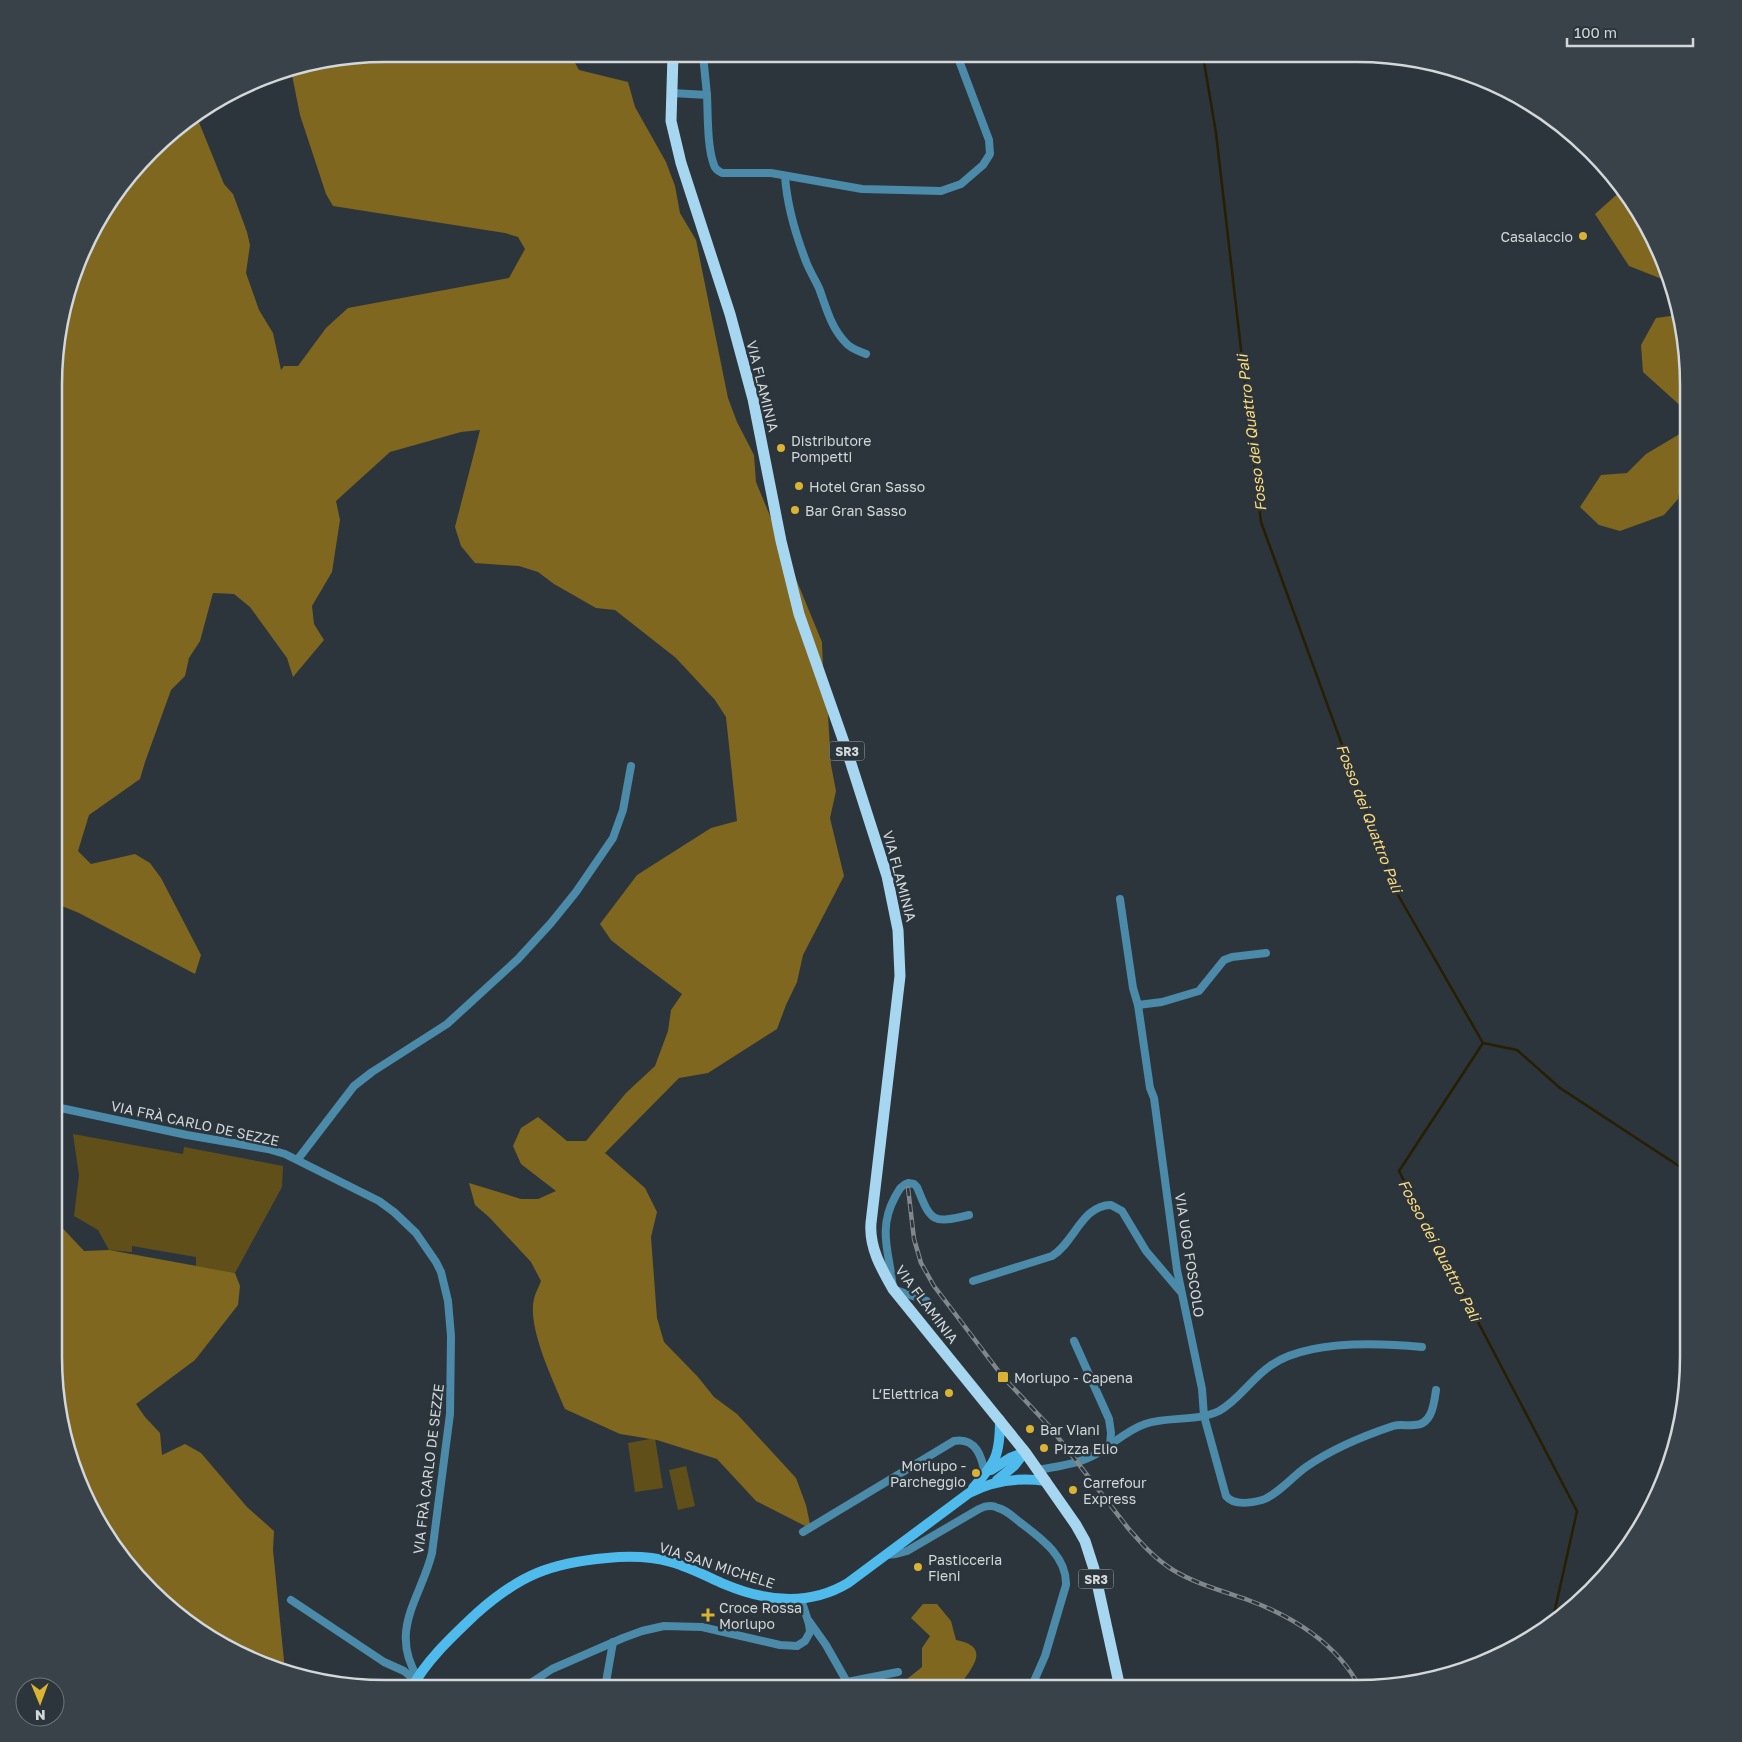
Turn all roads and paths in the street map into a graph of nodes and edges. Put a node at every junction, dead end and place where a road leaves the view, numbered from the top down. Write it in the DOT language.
graph roads {
  1 [pos="673,62"];
  2 [pos="704,62"];
  3 [pos="960,62"];
  4 [pos="672,93"];
  5 [pos="707,95"];
  6 [pos="785,176"];
  7 [pos="866,354"];
  8 [pos="631,766"];
  9 [pos="1120,899"];
  10 [pos="1266,953"];
  11 [pos="1138,1005"];
  12 [pos="62,1108"];
  13 [pos="298,1159"];
  14 [pos="969,1215"];
  15 [pos="973,1281"];
  16 [pos="893,1289"];
  17 [pos="1182,1292"];
  18 [pos="935,1314"];
  19 [pos="1074,1341"];
  20 [pos="1422,1347"];
  21 [pos="1436,1390"];
  22 [pos="1204,1416"];
  23 [pos="1000,1420"];
  24 [pos="1110,1446"];
  25 [pos="1026,1452"];
  26 [pos="1038,1470"];
  27 [pos="985,1474"];
  28 [pos="1046,1481"];
  29 [pos="995,1482"];
  30 [pos="969,1493"];
  31 [pos="803,1532"];
  32 [pos="886,1555"];
  33 [pos="801,1599"];
  34 [pos="291,1600"];
  35 [pos="807,1619"];
  36 [pos="612,1642"];
  37 [pos="898,1672"];
  38 [pos="413,1680"];
  39 [pos="414,1680"];
  40 [pos="417,1680"];
  41 [pos="535,1680"];
  42 [pos="606,1680"];
  43 [pos="846,1680"];
  44 [pos="857,1680"];
  45 [pos="1034,1680"];
  46 [pos="1118,1680"];
  1 -- 4 [label="main road, VIA FLAMINIA / SR3"];
  2 -- 5 [label="street"];
  3 -- 6 [label="street"];
  4 -- 5 [label="street"];
  4 -- 16 [label="main road, VIA FLAMINIA / SR3"];
  5 -- 6 [label="street"];
  6 -- 7 [label="street"];
  8 -- 13 [label="street"];
  9 -- 11 [label="street, VIA UGO FOSCOLO"];
  10 -- 11 [label="street"];
  11 -- 17 [label="street, VIA UGO FOSCOLO"];
  12 -- 13 [label="street, VIA FRÀ CARLO DE SEZZE"];
  13 -- 39 [label="street, VIA FRÀ CARLO DE SEZZE"];
  14 -- 16 [label="street"];
  15 -- 17 [label="street"];
  16 -- 18 [label="street"];
  16 -- 23 [label="main road, VIA FLAMINIA / SR3"];
  17 -- 22 [label="street, VIA UGO FOSCOLO"];
  19 -- 24 [label="street"];
  20 -- 22 [label="street"];
  21 -- 22 [label="street, VIA UGO FOSCOLO"];
  22 -- 24 [label="street"];
  23 -- 25 [label="main road, VIA FLAMINIA / SR3"];
  23 -- 27 [label="main road"];
  24 -- 26 [label="street"];
  25 -- 26 [label="main road, VIA FLAMINIA / SR3"];
  25 -- 27 [label="main road"];
  25 -- 29 [label="main road"];
  26 -- 28 [label="main road, VIA FLAMINIA / SR3"];
  27 -- 30 [label="main road"];
  27 -- 31 [label="street"];
  28 -- 29 [label="main road"];
  28 -- 46 [label="main road, VIA FLAMINIA / SR3"];
  29 -- 30 [label="main road"];
  30 -- 32 [label="main road, VIA SAN MICHELE"];
  32 -- 33 [label="main road, VIA SAN MICHELE"];
  32 -- 45 [label="street"];
  33 -- 35 [label="street"];
  33 -- 40 [label="main road, VIA SAN MICHELE"];
  34 -- 38 [label="street"];
  35 -- 36 [label="street"];
  35 -- 43 [label="street"];
  36 -- 41 [label="street"];
  36 -- 42 [label="street"];
  37 -- 44 [label="street"];
}
